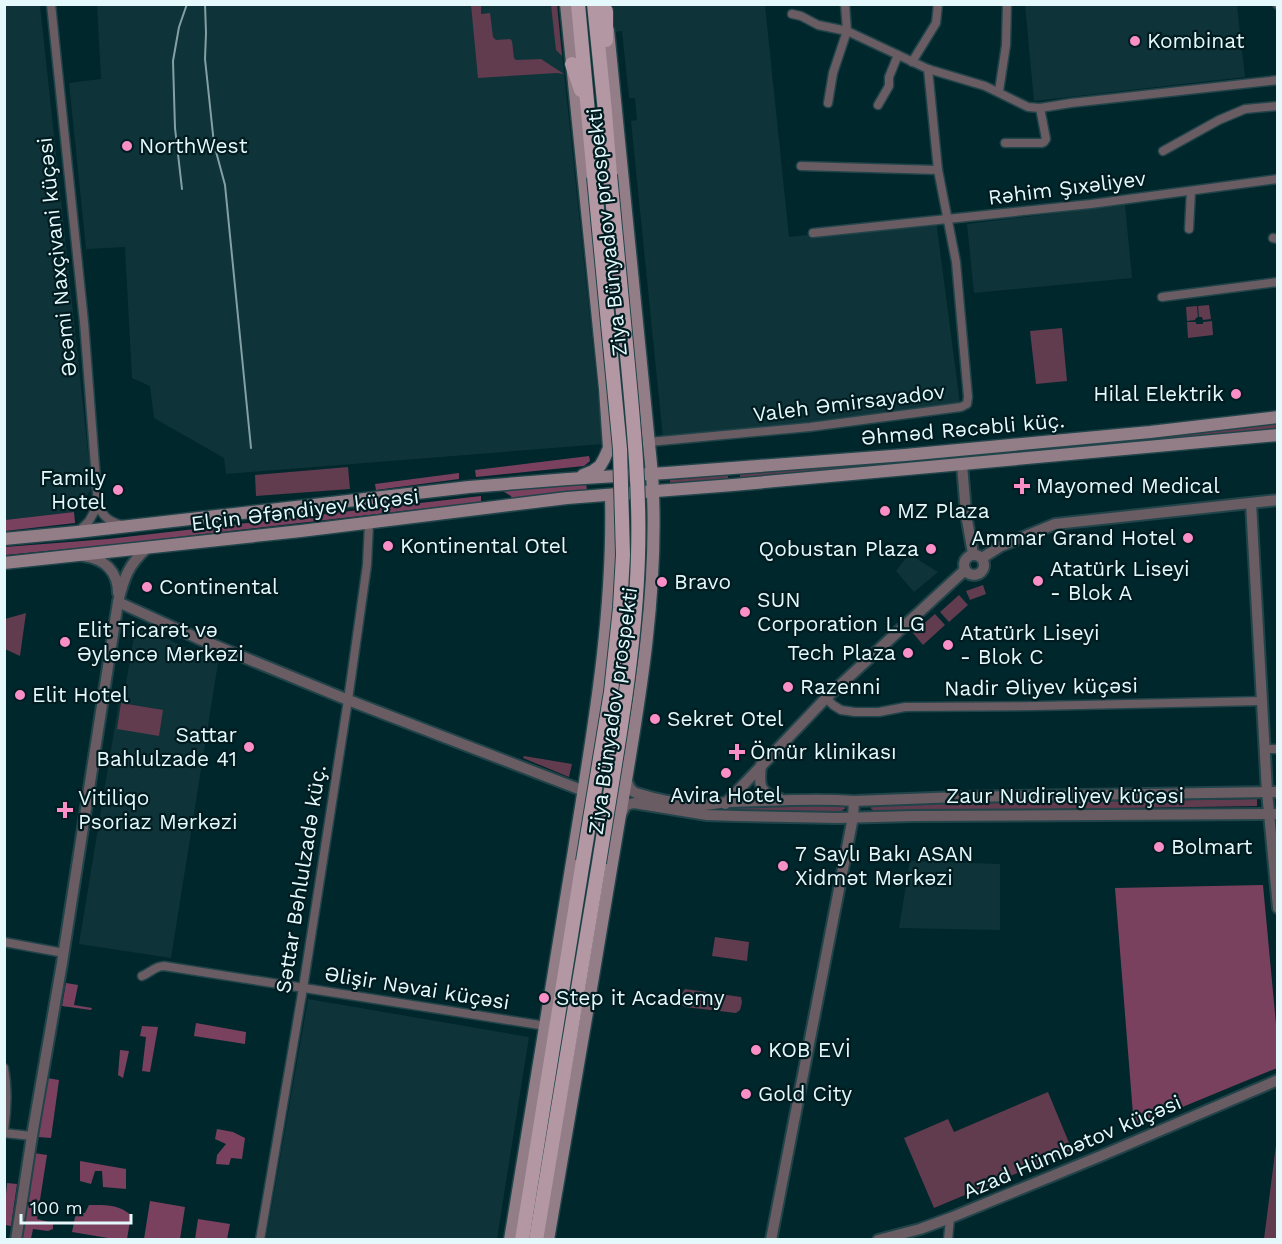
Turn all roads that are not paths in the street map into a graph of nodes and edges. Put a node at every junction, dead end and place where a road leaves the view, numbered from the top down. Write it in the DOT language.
graph roads {
  1 [pos="51,4"];
  2 [pos="566,4"];
  3 [pos="578,4"];
  4 [pos="845,4"];
  5 [pos="938,4"];
  6 [pos="1007,4"];
  7 [pos="602,7"];
  8 [pos="792,14"];
  9 [pos="847,32"];
  10 [pos="898,55"];
  11 [pos="912,62"];
  12 [pos="572,64"];
  13 [pos="928,69"];
  14 [pos="1278,80"];
  15 [pos="999,92"];
  16 [pos="828,102"];
  17 [pos="878,105"];
  18 [pos="1278,106"];
  19 [pos="1040,108"];
  20 [pos="589,111"];
  21 [pos="1005,143"];
  22 [pos="1163,151"];
  23 [pos="801,166"];
  24 [pos="938,170"];
  25 [pos="1278,179"];
  26 [pos="1191,190"];
  27 [pos="948,220"];
  28 [pos="1189,230"];
  29 [pos="813,233"];
  30 [pos="1278,282"];
  31 [pos="1162,297"];
  32 [pos="644,381"];
  33 [pos="604,389"];
  34 [pos="1278,417"];
  35 [pos="1278,435"];
  36 [pos="650,442"];
  37 [pos="905,455"];
  38 [pos="962,464"];
  39 [pos="731,468"];
  40 [pos="906,469"];
  41 [pos="652,474"];
  42 [pos="610,476"];
  43 [pos="568,478"];
  44 [pos="733,485"];
  45 [pos="470,487"];
  46 [pos="653,492"];
  47 [pos="611,495"];
  48 [pos="1278,500"];
  49 [pos="1251,503"];
  50 [pos="98,505"];
  51 [pos="480,509"];
  52 [pos="369,523"];
  53 [pos="127,526"];
  54 [pos="77,532"];
  55 [pos="4,539"];
  56 [pos="147,548"];
  57 [pos="79,555"];
  58 [pos="977,556"];
  59 [pos="4,564"];
  60 [pos="965,570"];
  61 [pos="652,581"];
  62 [pos="609,587"];
  63 [pos="118,602"];
  64 [pos="826,698"];
  65 [pos="348,700"];
  66 [pos="1262,701"];
  67 [pos="1265,749"];
  68 [pos="1278,749"];
  69 [pos="761,765"];
  70 [pos="626,778"];
  71 [pos="584,791"];
  72 [pos="1272,792"];
  73 [pos="791,800"];
  74 [pos="854,801"];
  75 [pos="725,802"];
  76 [pos="621,814"];
  77 [pos="1273,814"];
  78 [pos="738,816"];
  79 [pos="853,817"];
  80 [pos="578,894"];
  81 [pos="594,897"];
  82 [pos="1278,908"];
  83 [pos="4,942"];
  84 [pos="64,952"];
  85 [pos="142,976"];
  86 [pos="303,988"];
  87 [pos="546,1026"];
  88 [pos="583,1033"];
  89 [pos="4,1068"];
  90 [pos="1278,1080"];
  91 [pos="542,1120"];
  92 [pos="556,1122"];
  93 [pos="4,1132"];
  94 [pos="32,1136"];
  95 [pos="535,1201"];
  96 [pos="950,1218"];
  97 [pos="16,1239"];
  98 [pos="260,1239"];
  99 [pos="510,1239"];
  100 [pos="522,1239"];
  101 [pos="536,1239"];
  102 [pos="548,1239"];
  103 [pos="771,1239"];
  104 [pos="878,1239"];
  105 [pos="948,1239"];
  1 -- 50 [label="street, Əcəmi Naxçivani küçəsi"];
  2 -- 12 [label="main road, Ziya Bünyadov prospekti"];
  3 -- 20 [label="main road, Ziya Bünyadov prospekti"];
  4 -- 9 [label="street"];
  5 -- 11 [label="street"];
  6 -- 15 [label="street"];
  7 -- 32 [label="main road, Ziya Bünyadov prospekti"];
  7 -- 81 [label="main road, Ziya Bünyadov prospekti, bridge"];
  8 -- 9 [label="street"];
  9 -- 10 [label="street"];
  9 -- 16 [label="street"];
  10 -- 11 [label="street"];
  10 -- 17 [label="street"];
  11 -- 13 [label="street"];
  12 -- 20 [label="main road"];
  12 -- 33 [label="main road, Ziya Bünyadov prospekti"];
  13 -- 15 [label="street"];
  13 -- 24 [label="street, Valeh Əmirsayadov"];
  14 -- 19 [label="street"];
  15 -- 19 [label="street"];
  18 -- 22 [label="street, Rəhim Şıxəliyev"];
  19 -- 21 [label="street"];
  20 -- 80 [label="main road, Ziya Bünyadov prospekti, bridge"];
  23 -- 24 [label="street"];
  24 -- 27 [label="street, Valeh Əmirsayadov"];
  25 -- 26 [label="street, Rəhim Şıxəliyev"];
  26 -- 27 [label="street, Rəhim Şıxəliyev"];
  26 -- 28 [label="street"];
  27 -- 29 [label="street, Rəhim Şıxəliyev"];
  27 -- 36 [label="street, Valeh Əmirsayadov"];
  30 -- 31 [label="street"];
  32 -- 33 [label="main road"];
  32 -- 36 [label="main road, Ziya Bünyadov prospekti"];
  33 -- 43 [label="main road, Ziya Bünyadov prospekti"];
  34 -- 37 [label="main road, Əhməd Rəcəbli küç."];
  35 -- 38 [label="main road, Əhməd Rəcəbli küç."];
  36 -- 41 [label="main road, Ziya Bünyadov prospekti"];
  37 -- 39 [label="main road, Əhməd Rəcəbli küç."];
  37 -- 40 [label="main road"];
  38 -- 40 [label="main road, Əhməd Rəcəbli küç."];
  38 -- 58 [label="street"];
  39 -- 41 [label="main road, Əhməd Rəcəbli küç."];
  39 -- 44 [label="main road"];
  40 -- 44 [label="main road, Əhməd Rəcəbli küç."];
  41 -- 42 [label="main road, Əhməd Rəcəbli küç."];
  41 -- 46 [label="main road, Ziya Bünyadov prospekti"];
  42 -- 43 [label="main road, Elçin Əfəndiyev küçəsi"];
  43 -- 45 [label="main road, Elçin Əfəndiyev küçəsi"];
  44 -- 46 [label="main road, Əhməd Rəcəbli küç."];
  45 -- 51 [label="main road"];
  45 -- 53 [label="main road, Elçin Əfəndiyev küçəsi"];
  46 -- 47 [label="main road, Əhməd Rəcəbli küç."];
  46 -- 61 [label="main road, Ziya Bünyadov prospekti"];
  47 -- 51 [label="main road, Elçin Əfəndiyev küçəsi"];
  47 -- 62 [label="main road, Ziya Bünyadov prospekti"];
  48 -- 49 [label="street"];
  49 -- 58 [label="street"];
  49 -- 66 [label="street"];
  50 -- 53 [label="street"];
  50 -- 54 [label="street"];
  51 -- 52 [label="main road, Elçin Əfəndiyev küçəsi"];
  52 -- 56 [label="main road, Elçin Əfəndiyev küçəsi"];
  52 -- 65 [label="street, Səttar Bəhlulzadə küç."];
  53 -- 54 [label="main road, Elçin Əfəndiyev küçəsi"];
  54 -- 55 [label="main road, Elçin Əfəndiyev küçəsi"];
  56 -- 57 [label="main road, Elçin Əfəndiyev küçəsi"];
  56 -- 63 [label="street"];
  57 -- 59 [label="main road, Elçin Əfəndiyev küçəsi"];
  57 -- 63 [label="street"];
  58 -- 60 [label="street"];
  58 -- 60 [label="street"];
  60 -- 64 [label="street"];
  61 -- 62 [label="main road"];
  61 -- 70 [label="main road, Ziya Bünyadov prospekti"];
  62 -- 71 [label="main road, Ziya Bünyadov prospekti"];
  63 -- 65 [label="street"];
  63 -- 84 [label="street"];
  64 -- 66 [label="street, Nadir Əliyev küçəsi"];
  64 -- 69 [label="street"];
  65 -- 71 [label="street"];
  65 -- 86 [label="street, Səttar Bəhlulzadə küç."];
  66 -- 67 [label="street"];
  67 -- 68 [label="street"];
  67 -- 72 [label="street"];
  69 -- 73 [label="street"];
  69 -- 75 [label="street"];
  70 -- 75 [label="street, Zaur Nudirəliyev küçəsi"];
  70 -- 76 [label="main road, Ziya Bünyadov prospekti"];
  71 -- 87 [label="main road, Ziya Bünyadov prospekti"];
  72 -- 74 [label="street, Zaur Nudirəliyev küçəsi"];
  72 -- 77 [label="street"];
  73 -- 74 [label="street, Zaur Nudirəliyev küçəsi"];
  73 -- 75 [label="street, Zaur Nudirəliyev küçəsi"];
  74 -- 79 [label="street"];
  75 -- 78 [label="street"];
  76 -- 78 [label="street, Zaur Nudirəliyev küçəsi"];
  76 -- 88 [label="main road, Ziya Bünyadov prospekti"];
  77 -- 79 [label="street, Zaur Nudirəliyev küçəsi"];
  77 -- 82 [label="street"];
  78 -- 79 [label="street, Zaur Nudirəliyev küçəsi"];
  79 -- 103 [label="street"];
  80 -- 87 [label="main road"];
  80 -- 91 [label="main road, Ziya Bünyadov prospekti"];
  81 -- 88 [label="main road"];
  81 -- 92 [label="main road, Ziya Bünyadov prospekti"];
  83 -- 84 [label="street"];
  84 -- 94 [label="street"];
  85 -- 86 [label="street, Əlişir Nəvai küçəsi"];
  86 -- 87 [label="street, Əlişir Nəvai küçəsi"];
  86 -- 98 [label="street, Səttar Bəhlulzadə küç."];
  87 -- 91 [label="main road"];
  87 -- 99 [label="main road, Ziya Bünyadov prospekti"];
  88 -- 92 [label="main road"];
  88 -- 102 [label="main road, Ziya Bünyadov prospekti"];
  89 -- 93 [label="street"];
  90 -- 96 [label="street, Azad Hümbətov küçəsi"];
  91 -- 95 [label="main road, Ziya Bünyadov prospekti"];
  92 -- 95 [label="main road, Ziya Bünyadov prospekti"];
  93 -- 94 [label="street"];
  94 -- 97 [label="street"];
  95 -- 100 [label="main road, Ziya Bünyadov prospekti"];
  95 -- 101 [label="main road, Ziya Bünyadov prospekti"];
  96 -- 104 [label="street, Azad Hümbətov küçəsi"];
  96 -- 105 [label="street"];
}
